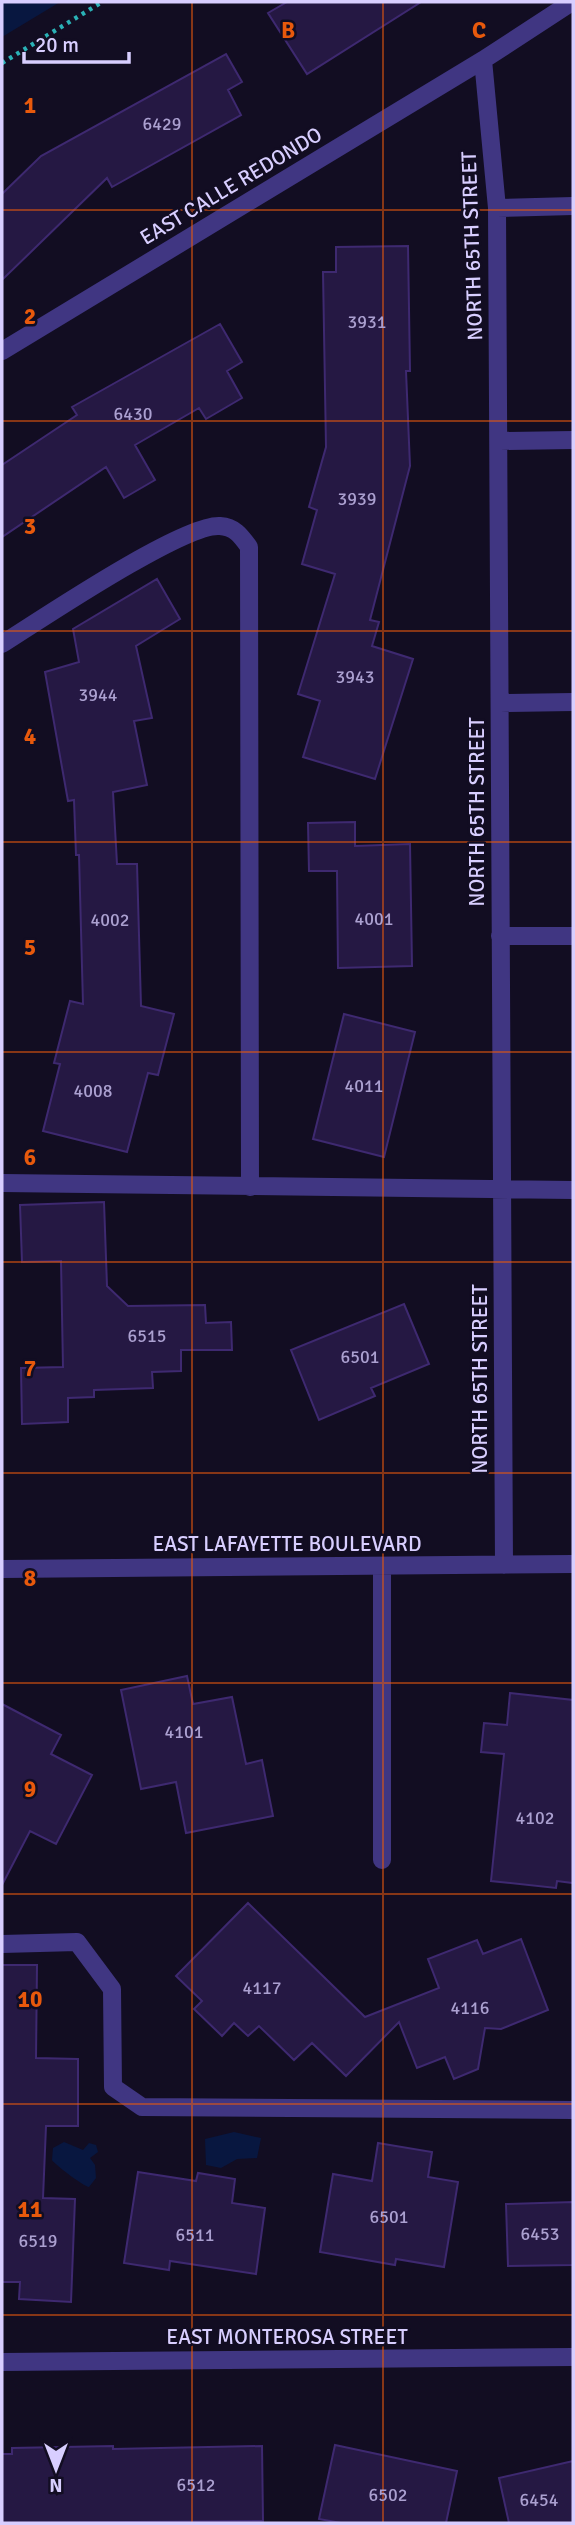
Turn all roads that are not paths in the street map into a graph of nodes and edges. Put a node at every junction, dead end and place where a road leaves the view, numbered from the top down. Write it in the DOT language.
graph roads {
  1 [pos="572,2"];
  2 [pos="483,60"];
  3 [pos="573,206"];
  4 [pos="497,208"];
  5 [pos="2,351"];
  6 [pos="573,440"];
  7 [pos="500,441"];
  8 [pos="2,644"];
  9 [pos="573,702"];
  10 [pos="500,703"];
  11 [pos="500,936"];
  12 [pos="573,936"];
  13 [pos="2,1183"];
  14 [pos="250,1187"];
  15 [pos="573,1190"];
  16 [pos="502,1191"];
  17 [pos="573,1564"];
  18 [pos="504,1565"];
  19 [pos="382,1566"];
  20 [pos="2,1569"];
  21 [pos="382,1860"];
  22 [pos="2,1944"];
  23 [pos="573,2110"];
  24 [pos="573,2357"];
  25 [pos="2,2362"];
  1 -- 2 [label="street, EAST CALLE REDONDO"];
  2 -- 4 [label="street, NORTH 65TH STREET"];
  2 -- 5 [label="street, EAST CALLE REDONDO"];
  3 -- 4 [label="street"];
  4 -- 7 [label="street, NORTH 65TH STREET"];
  6 -- 7 [label="street"];
  7 -- 10 [label="street, NORTH 65TH STREET"];
  8 -- 14 [label="street"];
  9 -- 10 [label="street"];
  10 -- 11 [label="street, NORTH 65TH STREET"];
  11 -- 12 [label="street"];
  11 -- 16 [label="street, NORTH 65TH STREET"];
  13 -- 14 [label="street"];
  14 -- 16 [label="street"];
  15 -- 16 [label="street"];
  16 -- 18 [label="street, NORTH 65TH STREET"];
  17 -- 18 [label="street, EAST LAFAYETTE BOULEVARD"];
  18 -- 19 [label="street, EAST LAFAYETTE BOULEVARD"];
  19 -- 20 [label="street, EAST LAFAYETTE BOULEVARD"];
  19 -- 21 [label="street"];
  22 -- 23 [label="street"];
  24 -- 25 [label="street, EAST MONTEROSA STREET"];
}
